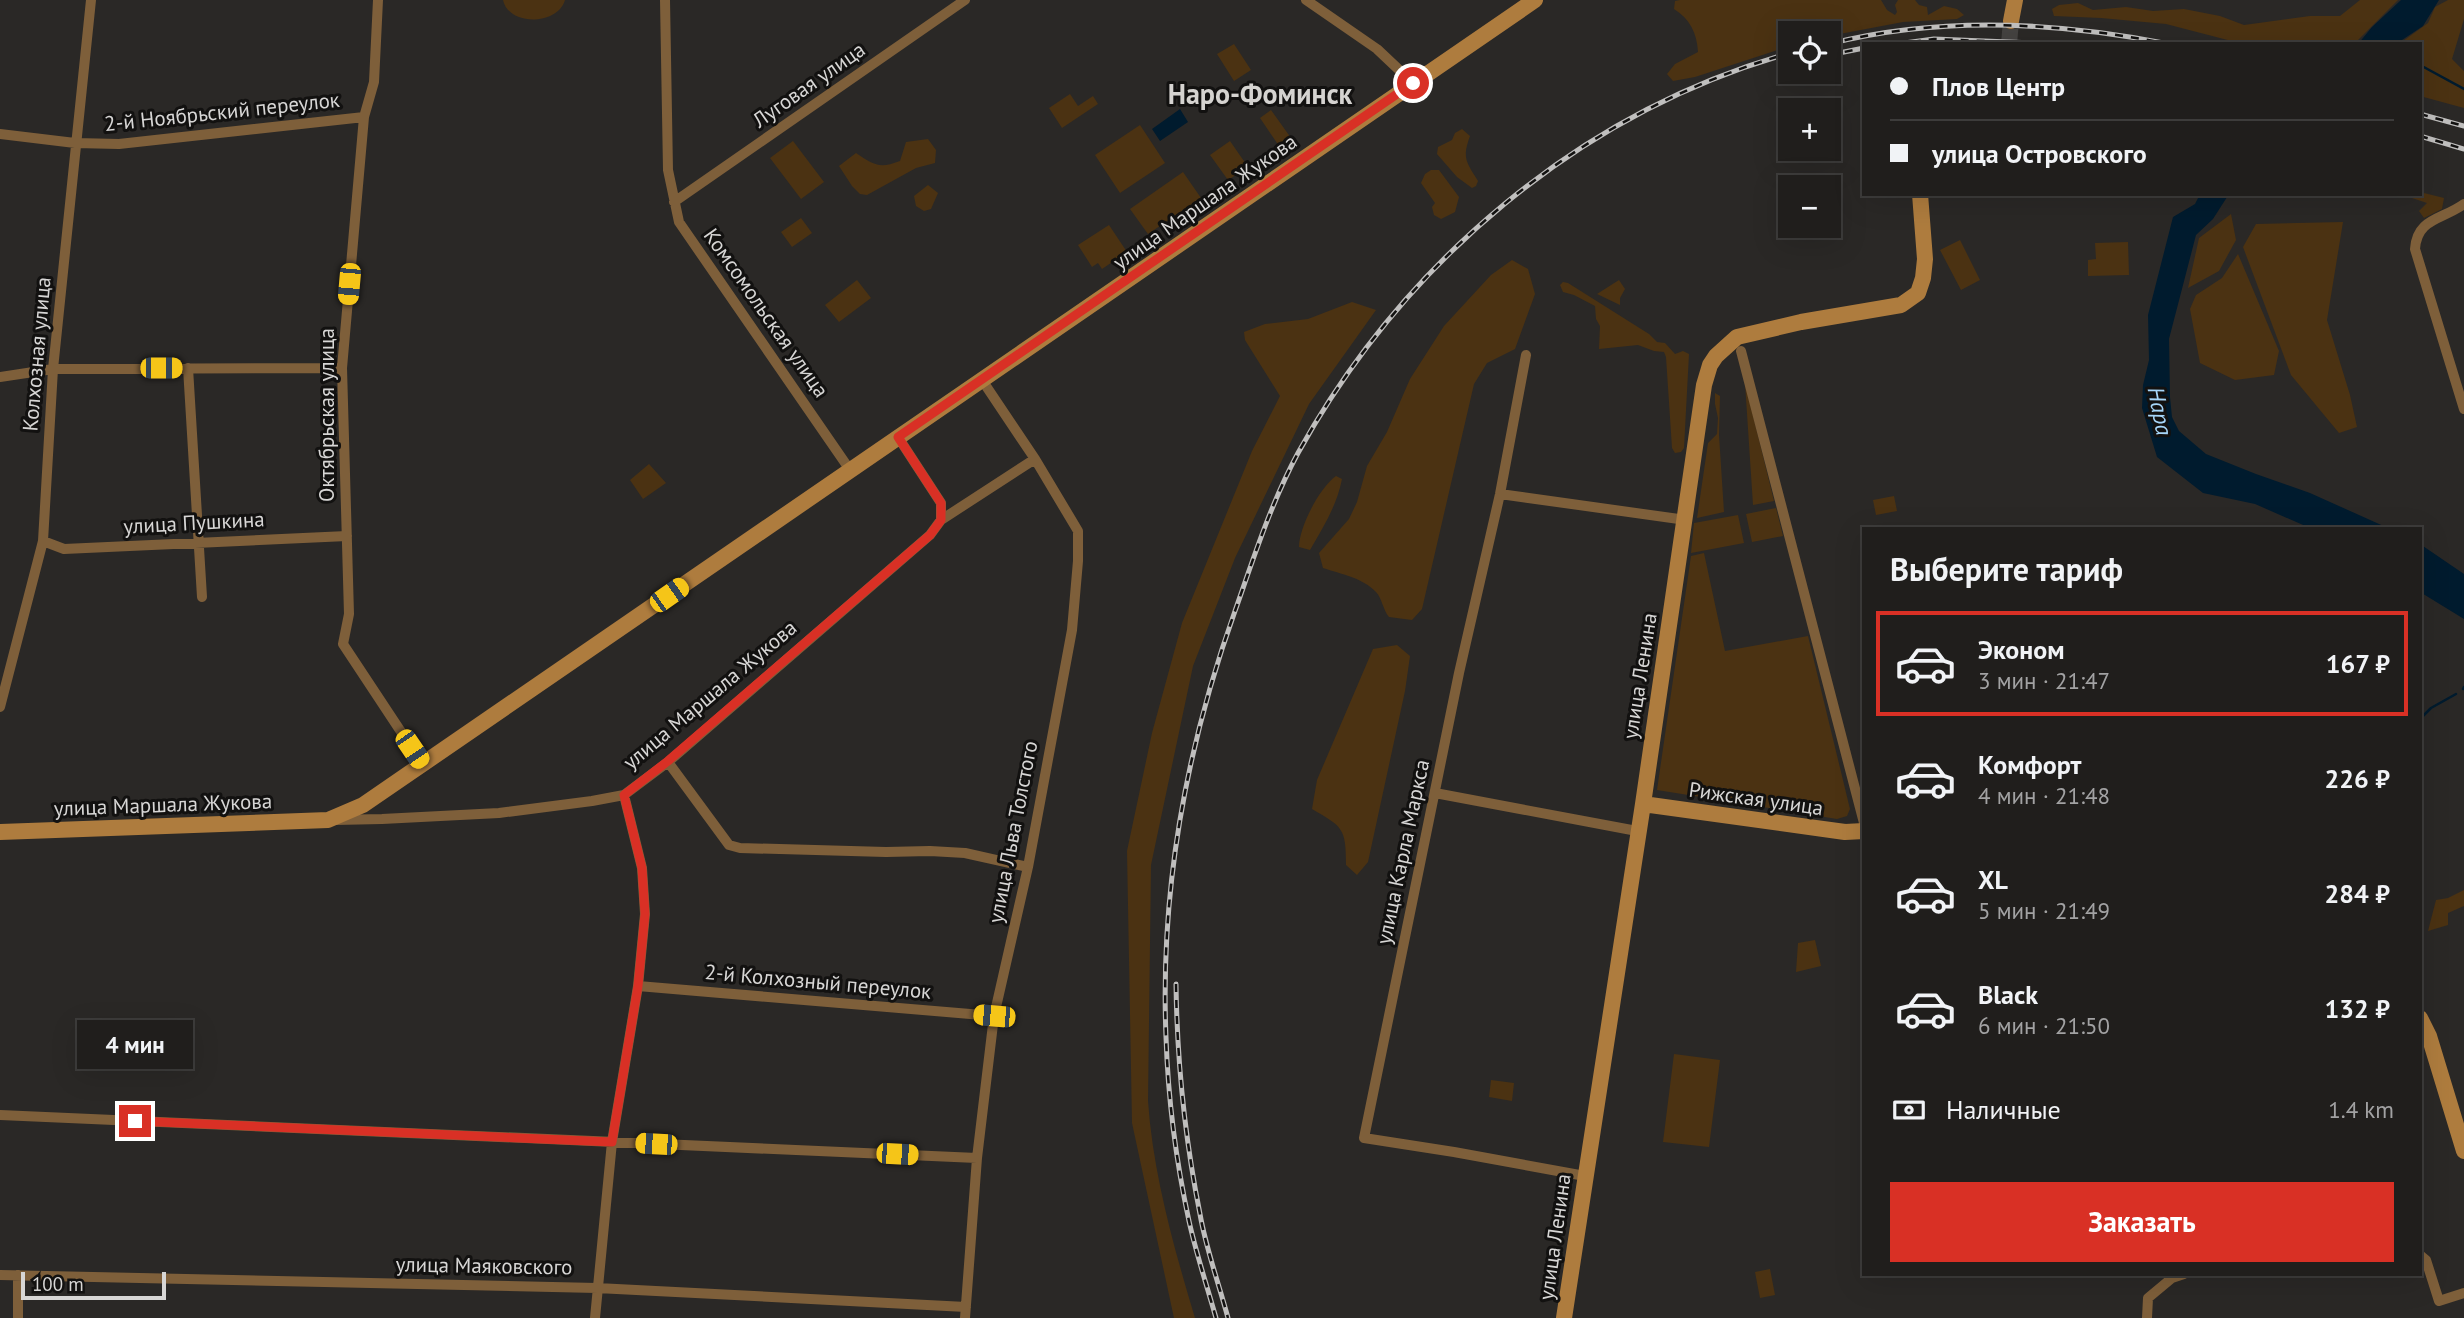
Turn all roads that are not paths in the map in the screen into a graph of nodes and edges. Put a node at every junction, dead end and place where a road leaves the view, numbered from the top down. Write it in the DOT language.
graph roads {
  1 [pos="91,0"];
  2 [pos="378,0"];
  3 [pos="665,0"];
  4 [pos="965,0"];
  5 [pos="1306,0"];
  6 [pos="1535,0"];
  7 [pos="2015,0"];
  8 [pos="2011,21"];
  9 [pos="1413,83"];
  10 [pos="363,117"];
  11 [pos="0,134"];
  12 [pos="75,143"];
  13 [pos="1920,196"];
  14 [pos="674,202"];
  15 [pos="2464,204"];
  16 [pos="1741,351"];
  17 [pos="1525,355"];
  18 [pos="188,368"];
  19 [pos="342,368"];
  20 [pos="53,369"];
  21 [pos="0,377"];
  22 [pos="982,380"];
  23 [pos="2464,409"];
  24 [pos="898,437"];
  25 [pos="1035,459"];
  26 [pos="850,470"];
  27 [pos="1500,494"];
  28 [pos="941,520"];
  29 [pos="1686,520"];
  30 [pos="347,536"];
  31 [pos="43,541"];
  32 [pos="200,542"];
  33 [pos="202,597"];
  34 [pos="0,707"];
  35 [pos="668,761"];
  36 [pos="423,765"];
  37 [pos="1435,793"];
  38 [pos="624,795"];
  39 [pos="1643,804"];
  40 [pos="1862,814"];
  41 [pos="328,820"];
  42 [pos="1637,831"];
  43 [pos="1862,831"];
  44 [pos="0,832"];
  45 [pos="1028,867"];
  46 [pos="638,986"];
  47 [pos="994,1016"];
  48 [pos="2422,1022"];
  49 [pos="0,1115"];
  50 [pos="612,1142"];
  51 [pos="2464,1151"];
  52 [pos="977,1158"];
  53 [pos="1585,1176"];
  54 [pos="2422,1257"];
  55 [pos="0,1275"];
  56 [pos="18,1275"];
  57 [pos="2178,1276"];
  58 [pos="597,1288"];
  59 [pos="2464,1293"];
  60 [pos="966,1312"];
  61 [pos="18,1318"];
  62 [pos="595,1318"];
  63 [pos="1564,1318"];
  64 [pos="2147,1318"];
  1 -- 12 [label="street, Колхозная улица"];
  2 -- 10 [label="street, Октябрьская улица"];
  3 -- 14 [label="street, Комсомольская улица"];
  4 -- 14 [label="street, Луговая улица"];
  5 -- 9 [label="street"];
  6 -- 9 [label="main road, улица Маршала Жукова"];
  7 -- 8 [label="main road"];
  9 -- 22 [label="main road, улица Маршала Жукова"];
  10 -- 12 [label="street, 2-й Ноябрьский переулок"];
  10 -- 19 [label="street, Октябрьская улица"];
  11 -- 12 [label="street, 2-й Ноябрьский переулок"];
  12 -- 20 [label="street, Колхозная улица"];
  13 -- 29 [label="main road, улица Ленина"];
  14 -- 26 [label="street, Комсомольская улица"];
  15 -- 23 [label="street"];
  16 -- 40 [label="street"];
  17 -- 27 [label="street, улица Карла Маркса"];
  18 -- 19 [label="street"];
  18 -- 20 [label="street"];
  18 -- 32 [label="street"];
  19 -- 30 [label="street, Октябрьская улица"];
  20 -- 21 [label="street"];
  20 -- 31 [label="street, Колхозная улица"];
  22 -- 24 [label="main road, улица Маршала Жукова"];
  22 -- 25 [label="street, улица Льва Толстого"];
  24 -- 26 [label="main road, улица Маршала Жукова"];
  24 -- 28 [label="street"];
  25 -- 28 [label="street, улица Маршала Жукова"];
  25 -- 45 [label="street, улица Льва Толстого"];
  26 -- 36 [label="main road, улица Маршала Жукова"];
  27 -- 29 [label="street"];
  27 -- 37 [label="street, улица Карла Маркса"];
  28 -- 35 [label="street, улица Маршала Жукова"];
  29 -- 39 [label="main road, улица Ленина"];
  30 -- 32 [label="street, улица Пушкина"];
  30 -- 36 [label="street, Октябрьская улица"];
  31 -- 32 [label="street, улица Пушкина"];
  31 -- 34 [label="street, Колхозная улица"];
  32 -- 33 [label="street"];
  35 -- 38 [label="street, улица Маршала Жукова"];
  35 -- 45 [label="street"];
  36 -- 41 [label="main road, улица Маршала Жукова"];
  37 -- 42 [label="street"];
  37 -- 53 [label="street, улица Карла Маркса"];
  38 -- 41 [label="street, улица Маршала Жукова"];
  38 -- 46 [label="street"];
  39 -- 42 [label="main road, улица Ленина"];
  39 -- 43 [label="main road, Рижская улица"];
  41 -- 44 [label="main road, улица Маршала Жукова"];
  42 -- 53 [label="main road, улица Ленина"];
  45 -- 47 [label="street, улица Льва Толстого"];
  46 -- 47 [label="street, 2-й Колхозный переулок"];
  46 -- 50 [label="street"];
  47 -- 52 [label="street, улица Льва Толстого"];
  48 -- 51 [label="main road"];
  49 -- 50 [label="street"];
  50 -- 52 [label="street"];
  50 -- 58 [label="street"];
  52 -- 60 [label="street, улица Льва Толстого"];
  53 -- 63 [label="main road, улица Ленина"];
  54 -- 59 [label="street"];
  55 -- 56 [label="street, улица Маяковского"];
  56 -- 58 [label="street, улица Маяковского"];
  56 -- 61 [label="street"];
  57 -- 64 [label="street"];
  58 -- 60 [label="street, улица Маяковского"];
  58 -- 62 [label="street"];
}
